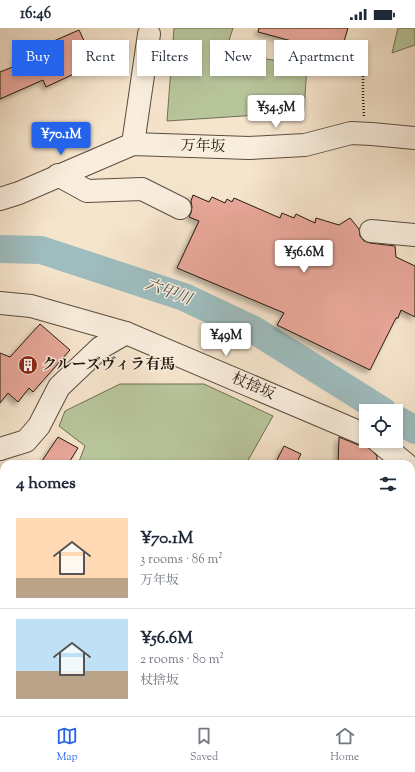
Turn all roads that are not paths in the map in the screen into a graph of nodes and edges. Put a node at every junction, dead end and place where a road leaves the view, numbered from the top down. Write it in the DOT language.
graph roads {
  1 [pos="149,34"];
  2 [pos="415,138"];
  3 [pos="133,144"];
  4 [pos="58,176"];
  5 [pos="0,198"];
  6 [pos="180,208"];
  7 [pos="371,231"];
  8 [pos="415,235"];
  9 [pos="0,303"];
  10 [pos="126,333"];
  11 [pos="359,432"];
  12 [pos="387,448"];
  13 [pos="0,449"];
  14 [pos="401,460"];
  1 -- 3 [label="street"];
  2 -- 3 [label="street, 万年坂"];
  3 -- 4 [label="street, 万年坂"];
  4 -- 5 [label="street, 万年坂"];
  4 -- 6 [label="street"];
  7 -- 8 [label="street"];
  9 -- 10 [label="street, 杖捨坂"];
  10 -- 11 [label="street, 杖捨坂"];
  10 -- 13 [label="street"];
  12 -- 14 [label="street"];
}
